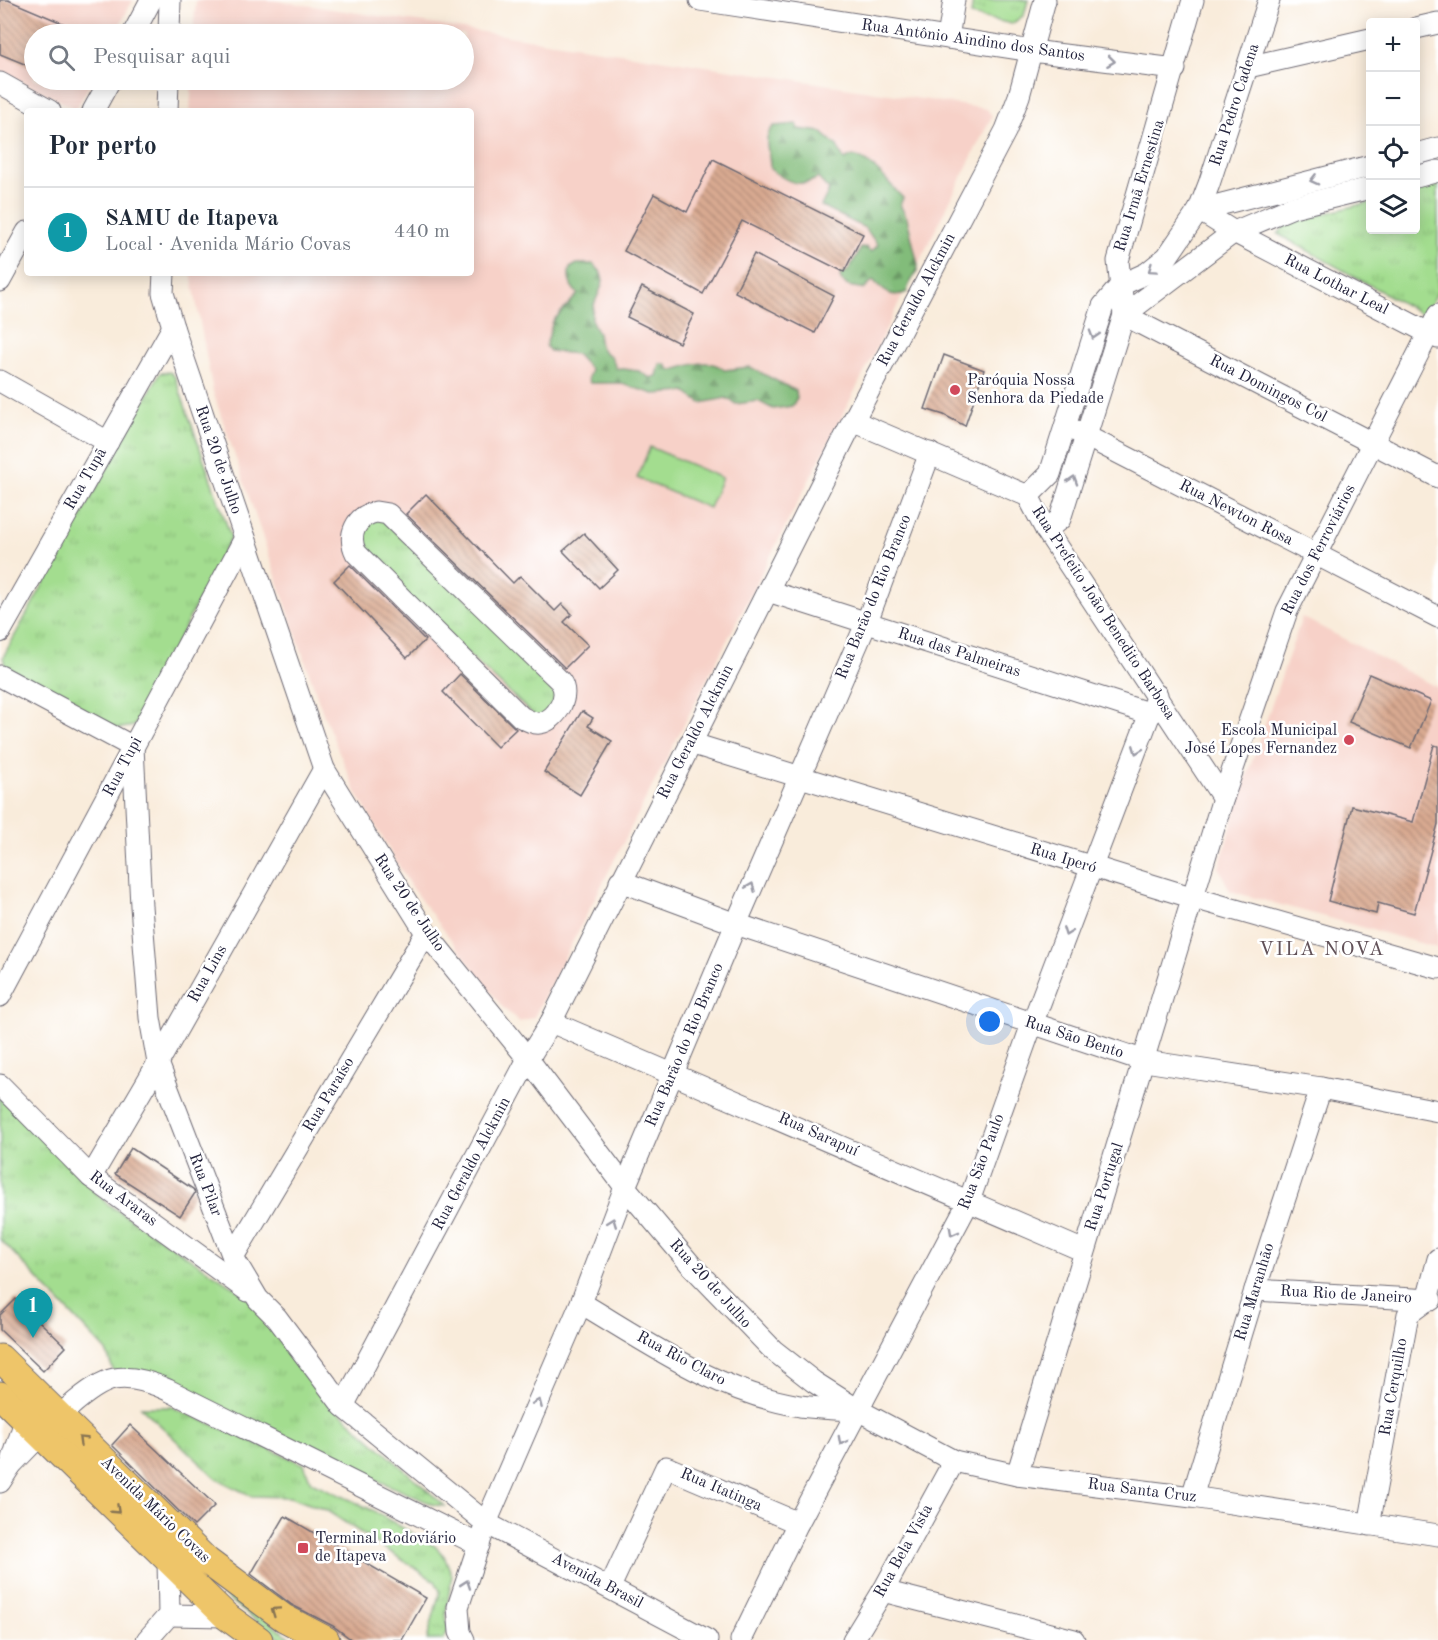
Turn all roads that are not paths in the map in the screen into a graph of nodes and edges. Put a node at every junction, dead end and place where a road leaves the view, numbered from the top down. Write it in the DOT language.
graph roads {
  1 [pos="151,0"];
  2 [pos="170,0"];
  3 [pos="700,0"];
  4 [pos="954,0"];
  5 [pos="1045,0"];
  6 [pos="1193,0"];
  7 [pos="1269,0"];
  8 [pos="1438,23"];
  9 [pos="138,24"];
  10 [pos="169,24"];
  11 [pos="1420,27"];
  12 [pos="948,38"];
  13 [pos="1366,40"];
  14 [pos="1032,51"];
  15 [pos="1248,67"];
  16 [pos="1175,69"];
  17 [pos="1,85"];
  18 [pos="105,90"];
  19 [pos="168,90"];
  20 [pos="44,108"];
  21 [pos="95,108"];
  22 [pos="167,108"];
  23 [pos="1438,148"];
  24 [pos="1420,153"];
  25 [pos="1366,167"];
  26 [pos="1438,171"];
  27 [pos="1420,176"];
  28 [pos="1366,189"];
  29 [pos="1199,210"];
  30 [pos="1234,232"];
  31 [pos="24,237"];
  32 [pos="164,276"];
  33 [pos="0,281"];
  34 [pos="1121,285"];
  35 [pos="1124,315"];
  36 [pos="172,327"];
  37 [pos="1435,328"];
  38 [pos="0,381"];
  39 [pos="854,421"];
  40 [pos="1066,426"];
  41 [pos="1087,436"];
  42 [pos="108,442"];
  43 [pos="1373,442"];
  44 [pos="930,453"];
  45 [pos="1438,477"];
  46 [pos="1028,496"];
  47 [pos="399,525"];
  48 [pos="1046,530"];
  49 [pos="245,538"];
  50 [pos="1317,555"];
  51 [pos="768,591"];
  52 [pos="1438,617"];
  53 [pos="866,624"];
  54 [pos="0,632"];
  55 [pos="0,676"];
  56 [pos="1154,704"];
  57 [pos="690,743"];
  58 [pos="133,747"];
  59 [pos="324,769"];
  60 [pos="798,777"];
  61 [pos="1223,798"];
  62 [pos="1092,868"];
  63 [pos="620,882"];
  64 [pos="1194,898"];
  65 [pos="736,924"];
  66 [pos="426,933"];
  67 [pos="1438,968"];
  68 [pos="0,996"];
  69 [pos="551,1022"];
  70 [pos="1032,1024"];
  71 [pos="528,1059"];
  72 [pos="1145,1060"];
  73 [pos="158,1063"];
  74 [pos="675,1073"];
  75 [pos="0,1085"];
  76 [pos="1321,1088"];
  77 [pos="1438,1111"];
  78 [pos="91,1177"];
  79 [pos="625,1187"];
  80 [pos="969,1201"];
  81 [pos="1084,1251"];
  82 [pos="233,1257"];
  83 [pos="1438,1259"];
  84 [pos="1255,1290"];
  85 [pos="258,1299"];
  86 [pos="1432,1300"];
  87 [pos="581,1303"];
  88 [pos="0,1358"];
  89 [pos="0,1395"];
  90 [pos="343,1406"];
  91 [pos="858,1410"];
  92 [pos="41,1424"];
  93 [pos="954,1461"];
  94 [pos="5,1473"];
  95 [pos="1017,1475"];
  96 [pos="1192,1497"];
  97 [pos="486,1523"];
  98 [pos="798,1523"];
  99 [pos="1369,1525"];
  100 [pos="1438,1535"];
  101 [pos="479,1545"];
  102 [pos="168,1559"];
  103 [pos="609,1587"];
  104 [pos="883,1591"];
  105 [pos="169,1615"];
  106 [pos="226,1616"];
  107 [pos="147,1640"];
  108 [pos="259,1640"];
  109 [pos="326,1640"];
  110 [pos="464,1640"];
  111 [pos="707,1640"];
  112 [pos="741,1640"];
  113 [pos="853,1640"];
  114 [pos="1074,1640"];
  1 -- 9 [label="street"];
  2 -- 10 [label="street"];
  3 -- 12 [label="street, Rua Antônio Aindino dos Santos"];
  4 -- 12 [label="street"];
  5 -- 14 [label="street, Rua Geraldo Alckmin"];
  6 -- 16 [label="street, Rua Irmã Ernestina"];
  7 -- 15 [label="street, Rua Pedro Cadena"];
  8 -- 11 [label="street"];
  12 -- 14 [label="street, Rua Antônio Aindino dos Santos"];
  13 -- 15 [label="street"];
  14 -- 16 [label="street, Rua Antônio Aindino dos Santos, one-way"];
  14 -- 39 [label="street, Rua Geraldo Alckmin"];
  15 -- 29 [label="street, Rua Pedro Cadena"];
  16 -- 34 [label="street, Rua Irmã Ernestina"];
  17 -- 20 [label="street"];
  18 -- 21 [label="street"];
  19 -- 22 [label="street"];
  23 -- 24 [label="street"];
  25 -- 29 [label="street, one-way"];
  26 -- 27 [label="street"];
  28 -- 30 [label="street"];
  29 -- 30 [label="street, Rua Lothar Leal"];
  29 -- 34 [label="street, Rua Pedro Cadena, one-way"];
  30 -- 35 [label="street"];
  30 -- 37 [label="street, Rua Lothar Leal"];
  31 -- 33 [label="street"];
  32 -- 36 [label="street, Rua 20 de Julho"];
  34 -- 35 [label="street"];
  34 -- 40 [label="street, one-way"];
  35 -- 41 [label="street"];
  35 -- 43 [label="street, Rua Domingos Col"];
  36 -- 42 [label="street, Rua Tupã"];
  36 -- 49 [label="street, Rua 20 de Julho"];
  37 -- 43 [label="street, Rua dos Ferroviários"];
  38 -- 42 [label="street"];
  39 -- 44 [label="street, Rua Prefeito João Benedito Barbosa"];
  39 -- 51 [label="street, Rua Geraldo Alckmin"];
  40 -- 41 [label="street, Rua Newton Rosa"];
  40 -- 46 [label="street"];
  48 -- 41 [label="street, one-way"];
  41 -- 50 [label="street, Rua Newton Rosa"];
  42 -- 54 [label="street, Rua Tupã"];
  43 -- 45 [label="street, Rua Domingos Col"];
  43 -- 50 [label="street, Rua dos Ferroviários"];
  44 -- 46 [label="street, Rua Prefeito João Benedito Barbosa"];
  44 -- 53 [label="street, Rua Barão do Rio Branco"];
  46 -- 48 [label="street, Rua Prefeito João Benedito Barbosa"];
  47 -- 47 [label="street"];
  48 -- 56 [label="street, Rua Prefeito João Benedito Barbosa"];
  49 -- 58 [label="street, Rua Tupi"];
  49 -- 59 [label="street, Rua 20 de Julho"];
  50 -- 52 [label="street, Rua Newton Rosa"];
  50 -- 61 [label="street, Rua dos Ferroviários"];
  51 -- 53 [label="street, Rua das Palmeiras"];
  51 -- 57 [label="street, Rua Geraldo Alckmin"];
  53 -- 56 [label="street, Rua das Palmeiras"];
  53 -- 60 [label="street, Rua Barão do Rio Branco"];
  55 -- 58 [label="street"];
  56 -- 61 [label="street, Rua Prefeito João Benedito Barbosa"];
  56 -- 62 [label="street, Rua São Paulo, one-way"];
  57 -- 60 [label="street, Rua Iperó"];
  57 -- 63 [label="street, Rua Geraldo Alckmin"];
  58 -- 68 [label="street, Rua Tupi"];
  58 -- 73 [label="street, Rua Pilar"];
  59 -- 66 [label="street, Rua 20 de Julho"];
  59 -- 73 [label="street, Rua Lins"];
  60 -- 62 [label="street, Rua Iperó"];
  65 -- 60 [label="street, Rua Barão do Rio Branco, one-way"];
  61 -- 64 [label="street, Rua dos Ferroviários"];
  62 -- 64 [label="street, Rua Iperó"];
  62 -- 70 [label="street, Rua São Paulo, one-way"];
  63 -- 65 [label="street, Rua São Bento"];
  63 -- 69 [label="street, Rua Geraldo Alckmin"];
  64 -- 67 [label="street, Rua Iperó"];
  64 -- 72 [label="street, Rua Portugal"];
  65 -- 70 [label="street, Rua São Bento"];
  65 -- 74 [label="street, Rua Barão do Rio Branco"];
  66 -- 71 [label="street, Rua 20 de Julho"];
  66 -- 82 [label="street, Rua Paraíso"];
  69 -- 71 [label="street, Rua Geraldo Alckmin"];
  69 -- 74 [label="street, Rua Sarapuí"];
  70 -- 72 [label="street, Rua São Bento"];
  70 -- 80 [label="street, Rua São Paulo"];
  71 -- 79 [label="street, Rua 20 de Julho"];
  71 -- 90 [label="street, Rua Geraldo Alckmin"];
  72 -- 76 [label="street, Rua São Bento"];
  72 -- 81 [label="street, Rua Portugal"];
  73 -- 78 [label="street, Rua Lins"];
  73 -- 82 [label="street, Rua Pilar"];
  74 -- 79 [label="street, Rua Barão do Rio Branco"];
  74 -- 80 [label="street, Rua Sarapuí"];
  75 -- 78 [label="street, Rua Araras"];
  76 -- 77 [label="street, Rua São Bento"];
  76 -- 84 [label="street, Rua Maranhão"];
  78 -- 85 [label="street, Rua Araras"];
  87 -- 79 [label="street, Rua Barão do Rio Branco, one-way"];
  79 -- 91 [label="street, Rua 20 de Julho"];
  80 -- 81 [label="street, Rua Sarapuí"];
  80 -- 91 [label="street, Rua São Paulo, one-way"];
  81 -- 95 [label="street, Rua Portugal"];
  82 -- 85 [label="street, Rua Pilar"];
  83 -- 86 [label="street, Rua Cerquilho"];
  84 -- 86 [label="street, Rua Rio de Janeiro"];
  84 -- 96 [label="street, Rua Maranhão"];
  85 -- 90 [label="street, Rua Pilar"];
  86 -- 99 [label="street, Rua Cerquilho"];
  87 -- 91 [label="street, Rua Rio Claro"];
  97 -- 87 [label="street, Rua Barão do Rio Branco, one-way"];
  88 -- 92 [label="main road, Avenida Mário Covas"];
  89 -- 92 [label="main road, Avenida Mário Covas"];
  90 -- 97 [label="street, Rua Pilar"];
  91 -- 93 [label="street, Rua Santa Cruz"];
  91 -- 98 [label="street, Rua São Paulo, one-way"];
  92 -- 94 [label="street"];
  92 -- 101 [label="street"];
  92 -- 102 [label="main road, Avenida Mário Covas, one-way"];
  109 -- 92 [label="main road, Avenida Mário Covas, one-way"];
  93 -- 95 [label="street, Rua Santa Cruz"];
  93 -- 104 [label="street, Rua Bela Vista"];
  95 -- 96 [label="street, Rua Santa Cruz"];
  96 -- 99 [label="street, Rua Santa Cruz"];
  97 -- 101 [label="street, Rua Barão do Rio Branco"];
  97 -- 103 [label="street, Avenida Brasil"];
  98 -- 103 [label="street, Rua Itatinga"];
  98 -- 112 [label="street, Rua São Paulo"];
  99 -- 100 [label="street, Rua Santa Cruz"];
  110 -- 101 [label="street, Rua Barão do Rio Branco, one-way"];
  102 -- 105 [label="street"];
  102 -- 106 [label="main road, Avenida Mário Covas"];
  103 -- 111 [label="street, Avenida Brasil"];
  104 -- 113 [label="street, Rua Bela Vista"];
  104 -- 114 [label="street"];
  105 -- 106 [label="street"];
  105 -- 107 [label="street"];
  106 -- 108 [label="main road, Avenida Mário Covas"];
}
